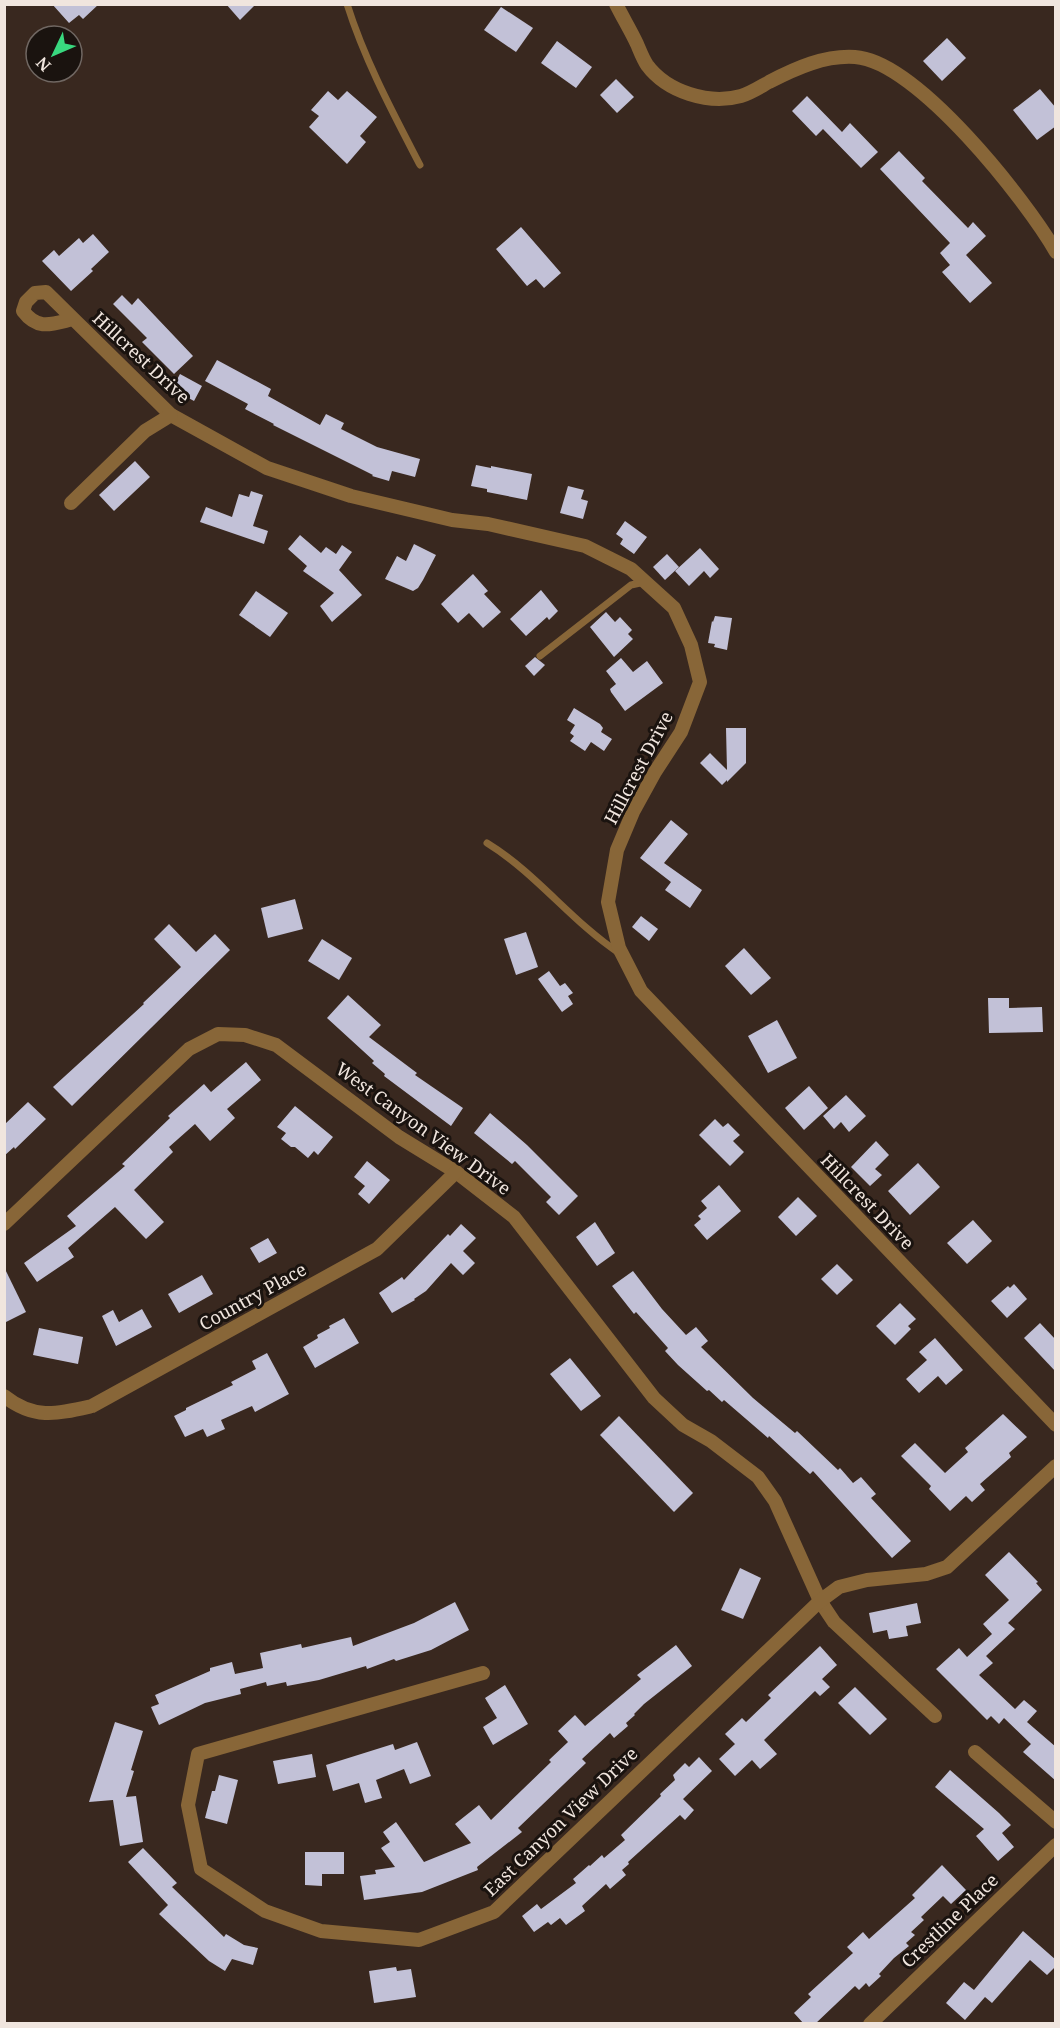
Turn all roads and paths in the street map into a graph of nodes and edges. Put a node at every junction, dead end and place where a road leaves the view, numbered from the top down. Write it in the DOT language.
graph roads {
  1 [pos="347,4"];
  2 [pos="616,4"];
  3 [pos="420,165"];
  4 [pos="1056,252"];
  5 [pos="73,319"];
  6 [pos="171,415"];
  7 [pos="71,503"];
  8 [pos="645,582"];
  9 [pos="540,656"];
  10 [pos="487,843"];
  11 [pos="623,956"];
  12 [pos="456,1172"];
  13 [pos="4,1224"];
  14 [pos="4,1396"];
  15 [pos="1056,1425"];
  16 [pos="1056,1466"];
  17 [pos="820,1600"];
  18 [pos="483,1673"];
  19 [pos="935,1716"];
  20 [pos="975,1752"];
  21 [pos="1056,1822"];
  22 [pos="1056,1845"];
  23 [pos="870,2024"];
  1 -- 3 [label="lane"];
  2 -- 4 [label="street"];
  5 -- 6 [label="street, Hillcrest Drive"];
  6 -- 7 [label="street"];
  6 -- 8 [label="street, Hillcrest Drive"];
  8 -- 9 [label="lane"];
  8 -- 11 [label="street, Hillcrest Drive"];
  10 -- 11 [label="lane"];
  11 -- 15 [label="street, Hillcrest Drive"];
  12 -- 13 [label="street, West Canyon View Drive"];
  12 -- 14 [label="street, Country Place"];
  12 -- 17 [label="street, West Canyon View Drive"];
  16 -- 17 [label="street, East Canyon View Drive"];
  17 -- 18 [label="street, East Canyon View Drive"];
  17 -- 19 [label="street, West Canyon View Drive"];
  20 -- 21 [label="street"];
  22 -- 23 [label="street, Crestline Place"];
}
